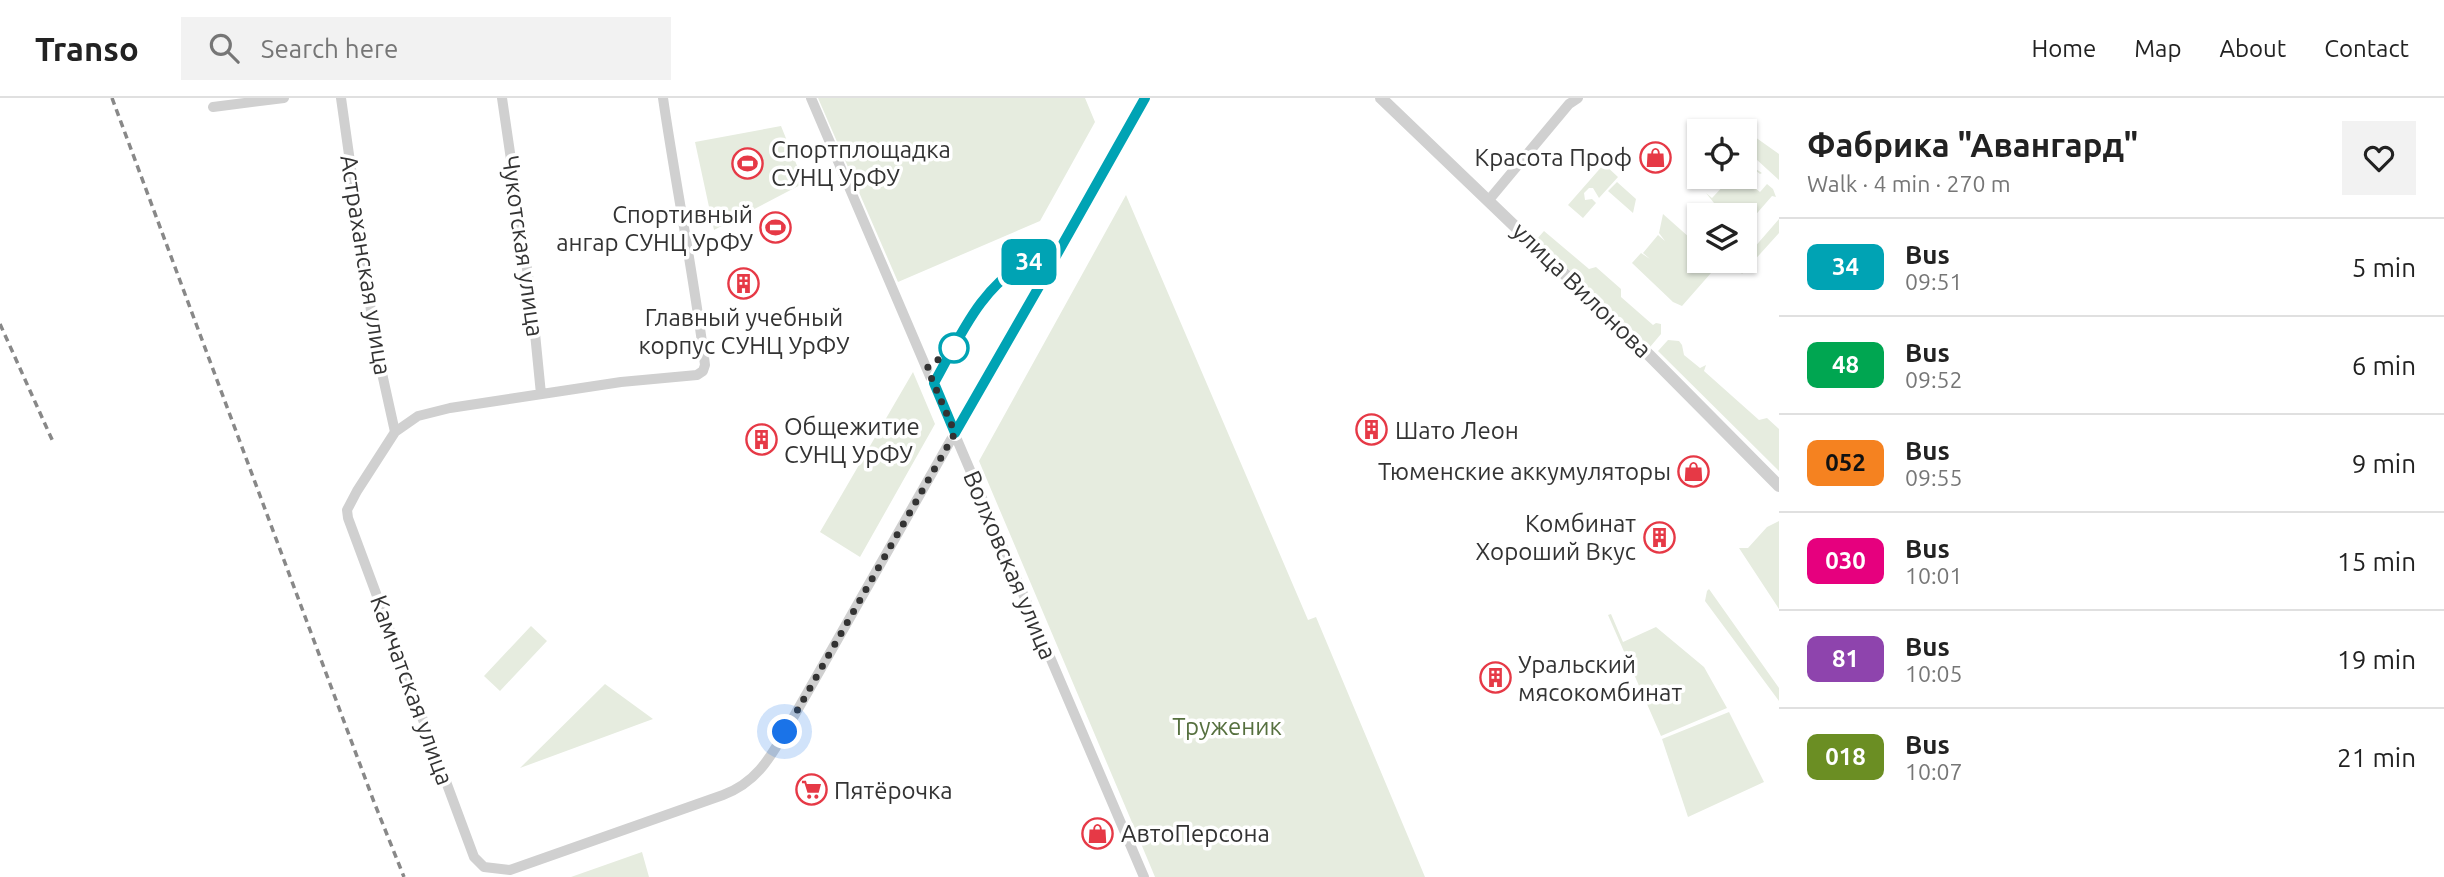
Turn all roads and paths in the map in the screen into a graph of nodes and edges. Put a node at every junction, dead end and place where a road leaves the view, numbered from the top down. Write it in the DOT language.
graph roads {
  1 [pos="284,98"];
  2 [pos="341,98"];
  3 [pos="502,98"];
  4 [pos="663,98"];
  5 [pos="811,98"];
  6 [pos="1145,98"];
  7 [pos="1381,98"];
  8 [pos="1578,98"];
  9 [pos="213,107"];
  10 [pos="1488,201"];
  11 [pos="541,394"];
  12 [pos="394,432"];
  13 [pos="955,433"];
  14 [pos="1779,486"];
  15 [pos="1144,877"];
  1 -- 9 [label="street"];
  2 -- 12 [label="street, Астраханская улица"];
  3 -- 11 [label="street, Чукотская улица"];
  4 -- 11 [label="street"];
  5 -- 13 [label="street, Волховская улица"];
  6 -- 13 [label="street"];
  7 -- 10 [label="street, улица Вилонова"];
  8 -- 10 [label="street"];
  10 -- 14 [label="street, улица Вилонова"];
  11 -- 12 [label="street"];
  12 -- 13 [label="street, Камчатская улица"];
  13 -- 15 [label="street, Волховская улица"];
}
